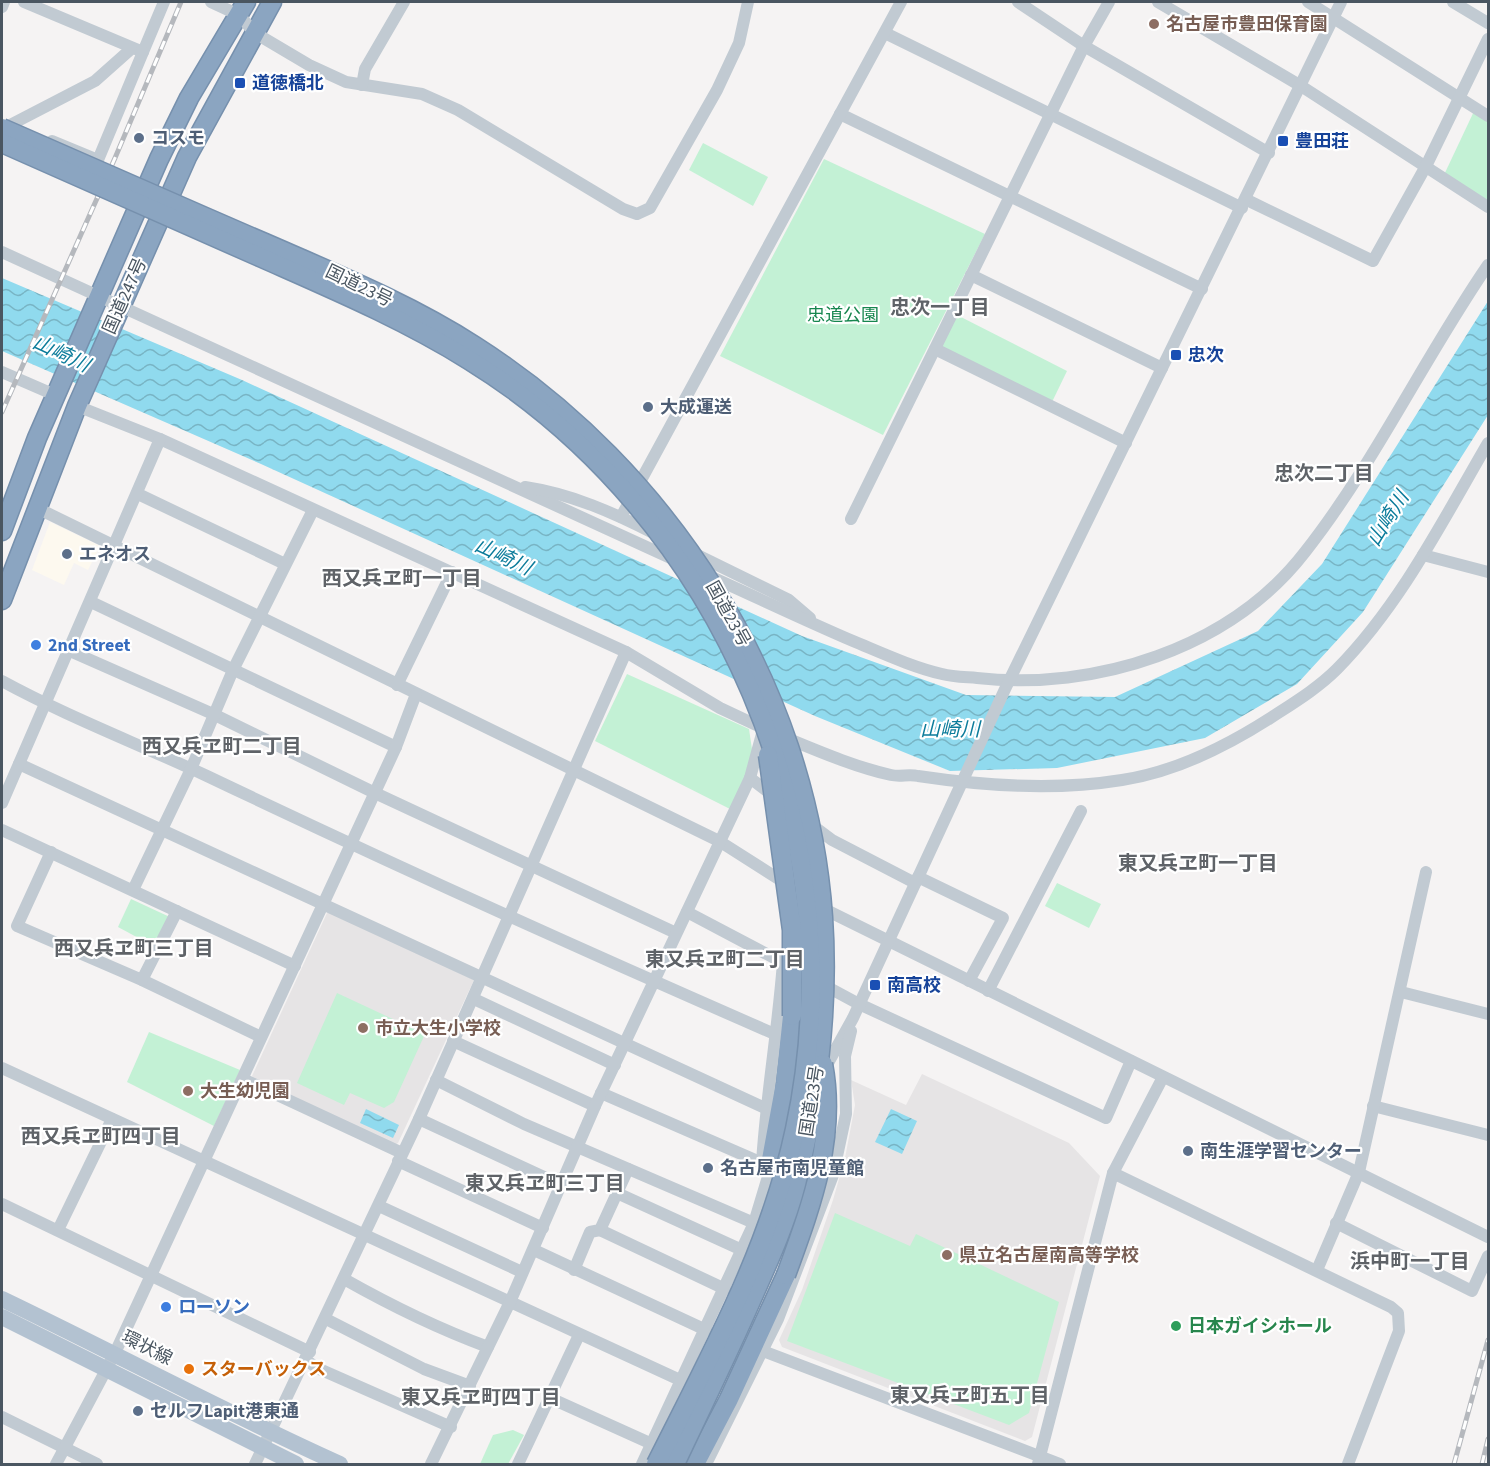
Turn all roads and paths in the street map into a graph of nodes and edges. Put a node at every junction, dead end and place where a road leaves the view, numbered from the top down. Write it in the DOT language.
graph roads {
  1 [pos="4,2"];
  2 [pos="24,2"];
  3 [pos="164,2"];
  4 [pos="211,2"];
  5 [pos="272,2"];
  6 [pos="404,2"];
  7 [pos="748,2"];
  8 [pos="901,2"];
  9 [pos="1018,2"];
  10 [pos="1109,2"];
  11 [pos="1158,2"];
  12 [pos="1308,2"];
  13 [pos="1341,2"];
  14 [pos="1453,2"];
  15 [pos="2,7"];
  16 [pos="242,8"];
  17 [pos="1334,16"];
  18 [pos="1488,23"];
  19 [pos="255,33"];
  20 [pos="885,33"];
  21 [pos="1488,39"];
  22 [pos="1084,46"];
  23 [pos="137,51"];
  24 [pos="362,85"];
  25 [pos="1300,86"];
  26 [pos="1460,97"];
  27 [pos="1051,113"];
  28 [pos="840,114"];
  29 [pos="1488,116"];
  30 [pos="5,124"];
  31 [pos="2,142"];
  32 [pos="1269,153"];
  33 [pos="1426,166"];
  34 [pos="1010,196"];
  35 [pos="1244,204"];
  36 [pos="1488,207"];
  37 [pos="2,252"];
  38 [pos="1488,265"];
  39 [pos="971,275"];
  40 [pos="1202,289"];
  41 [pos="97,304"];
  42 [pos="118,311"];
  43 [pos="935,349"];
  44 [pos="1162,368"];
  45 [pos="2,372"];
  46 [pos="57,392"];
  47 [pos="79,402"];
  48 [pos="160,439"];
  49 [pos="1126,443"];
  50 [pos="1488,443"];
  51 [pos="512,486"];
  52 [pos="138,494"];
  53 [pos="37,508"];
  54 [pos="313,510"];
  55 [pos="621,517"];
  56 [pos="851,519"];
  57 [pos="2,531"];
  58 [pos="114,547"];
  59 [pos="1423,555"];
  60 [pos="285,564"];
  61 [pos="452,572"];
  62 [pos="1488,572"];
  63 [pos="2,600"];
  64 [pos="91,602"];
  65 [pos="260,617"];
  66 [pos="823,628"];
  67 [pos="70,651"];
  68 [pos="626,652"];
  69 [pos="233,670"];
  70 [pos="2,681"];
  71 [pos="1008,684"];
  72 [pos="397,685"];
  73 [pos="416,694"];
  74 [pos="46,705"];
  75 [pos="213,714"];
  76 [pos="765,726"];
  77 [pos="396,747"];
  78 [pos="19,764"];
  79 [pos="191,769"];
  80 [pos="574,770"];
  81 [pos="750,778"];
  82 [pos="963,780"];
  83 [pos="375,793"];
  84 [pos="2,803"];
  85 [pos="1081,811"];
  86 [pos="160,828"];
  87 [pos="2,830"];
  88 [pos="719,841"];
  89 [pos="351,845"];
  90 [pos="51,852"];
  91 [pos="530,865"];
  92 [pos="1426,872"];
  93 [pos="917,880"];
  94 [pos="133,890"];
  95 [pos="324,903"];
  96 [pos="177,911"];
  97 [pos="687,912"];
  98 [pos="508,917"];
  99 [pos="676,933"];
  100 [pos="887,942"];
  101 [pos="783,962"];
  102 [pos="295,966"];
  103 [pos="483,977"];
  104 [pos="142,980"];
  105 [pos="654,981"];
  106 [pos="969,981"];
  107 [pos="988,991"];
  108 [pos="1401,992"];
  109 [pos="474,999"];
  110 [pos="859,1004"];
  111 [pos="1488,1014"];
  112 [pos="853,1018"];
  113 [pos="777,1035"];
  114 [pos="261,1037"];
  115 [pos="453,1041"];
  116 [pos="625,1043"];
  117 [pos="820,1048"];
  118 [pos="1131,1061"];
  119 [pos="615,1065"];
  120 [pos="2,1068"];
  121 [pos="1163,1077"];
  122 [pos="243,1079"];
  123 [pos="436,1080"];
  124 [pos="602,1093"];
  125 [pos="595,1106"];
  126 [pos="1373,1106"];
  127 [pos="765,1108"];
  128 [pos="112,1119"];
  129 [pos="419,1119"];
  130 [pos="1488,1135"];
  131 [pos="577,1148"];
  132 [pos="400,1157"];
  133 [pos="205,1161"];
  134 [pos="767,1166"];
  135 [pos="628,1169"];
  136 [pos="1359,1172"];
  137 [pos="1113,1173"];
  138 [pos="559,1184"];
  139 [pos="617,1193"];
  140 [pos="2,1204"];
  141 [pos="379,1206"];
  142 [pos="754,1223"];
  143 [pos="1336,1223"];
  144 [pos="543,1228"];
  145 [pos="58,1230"];
  146 [pos="600,1230"];
  147 [pos="364,1234"];
  148 [pos="1488,1237"];
  149 [pos="534,1250"];
  150 [pos="742,1250"];
  151 [pos="1488,1256"];
  152 [pos="574,1270"];
  153 [pos="1317,1270"];
  154 [pos="522,1272"];
  155 [pos="151,1276"];
  156 [pos="344,1279"];
  157 [pos="725,1288"];
  158 [pos="2,1299"];
  159 [pos="510,1302"];
  160 [pos="2,1317"];
  161 [pos="326,1319"];
  162 [pos="706,1330"];
  163 [pos="579,1335"];
  164 [pos="489,1347"];
  165 [pos="763,1351"];
  166 [pos="115,1353"];
  167 [pos="308,1356"];
  168 [pos="106,1369"];
  169 [pos="680,1380"];
  170 [pos="470,1386"];
  171 [pos="550,1398"];
  172 [pos="2,1417"];
  173 [pos="451,1427"];
  174 [pos="269,1433"];
  175 [pos="652,1444"];
  176 [pos="64,1449"];
  177 [pos="259,1457"];
  178 [pos="1039,1461"];
  179 [pos="56,1464"];
  180 [pos="97,1464"];
  181 [pos="296,1464"];
  182 [pos="340,1464"];
  183 [pos="431,1464"];
  184 [pos="518,1464"];
  185 [pos="642,1464"];
  186 [pos="656,1464"];
  187 [pos="675,1464"];
  188 [pos="695,1464"];
  189 [pos="706,1464"];
  190 [pos="1060,1464"];
  191 [pos="1348,1464"];
  1 -- 15 [label="street"];
  2 -- 23 [label="street"];
  3 -- 23 [label="street"];
  4 -- 16 [label="street"];
  5 -- 19 [label="highway, 国道247号"];
  6 -- 24 [label="street"];
  7 -- 24 [label="street"];
  8 -- 20 [label="street"];
  9 -- 22 [label="street"];
  10 -- 22 [label="street"];
  11 -- 25 [label="street"];
  12 -- 17 [label="street"];
  13 -- 17 [label="street"];
  14 -- 18 [label="street"];
  16 -- 19 [label="street"];
  16 -- 41 [label="highway, 国道247号"];
  17 -- 25 [label="street"];
  17 -- 26 [label="street"];
  19 -- 24 [label="street"];
  19 -- 42 [label="highway, 国道247号"];
  20 -- 27 [label="street"];
  20 -- 28 [label="street"];
  21 -- 26 [label="street"];
  22 -- 27 [label="street"];
  22 -- 32 [label="street"];
  23 -- 30 [label="street"];
  23 -- 30 [label="street"];
  25 -- 32 [label="street"];
  25 -- 33 [label="street"];
  26 -- 29 [label="street"];
  26 -- 33 [label="street"];
  27 -- 34 [label="street"];
  27 -- 35 [label="street"];
  28 -- 34 [label="street"];
  28 -- 55 [label="street"];
  30 -- 117 [label="highway, 国道23号, bridge"];
  31 -- 76 [label="highway, 国道23号, bridge"];
  32 -- 35 [label="street"];
  33 -- 35 [label="street"];
  33 -- 36 [label="street"];
  34 -- 39 [label="street"];
  34 -- 40 [label="street"];
  35 -- 40 [label="street"];
  37 -- 41 [label="street"];
  38 -- 71 [label="street"];
  39 -- 43 [label="street"];
  39 -- 44 [label="street"];
  40 -- 44 [label="street"];
  41 -- 42 [label="street"];
  41 -- 46 [label="highway, 国道247号"];
  42 -- 47 [label="highway, 国道247号"];
  42 -- 51 [label="street"];
  43 -- 49 [label="street"];
  43 -- 56 [label="street"];
  44 -- 49 [label="street"];
  45 -- 46 [label="street"];
  46 -- 57 [label="highway, 国道247号"];
  47 -- 48 [label="street"];
  47 -- 53 [label="highway, 国道247号"];
  48 -- 52 [label="street"];
  48 -- 54 [label="street"];
  49 -- 71 [label="street"];
  50 -- 59 [label="street"];
  51 -- 55 [label="street"];
  51 -- 66 [label="street"];
  52 -- 58 [label="street"];
  52 -- 60 [label="street"];
  53 -- 58 [label="street"];
  53 -- 63 [label="highway, 国道247号"];
  54 -- 60 [label="street"];
  54 -- 61 [label="street"];
  55 -- 66 [label="street"];
  58 -- 64 [label="street"];
  58 -- 65 [label="street"];
  59 -- 62 [label="street"];
  59 -- 82 [label="street"];
  60 -- 65 [label="street"];
  61 -- 68 [label="street"];
  61 -- 72 [label="street"];
  64 -- 67 [label="street"];
  64 -- 69 [label="street"];
  65 -- 69 [label="street"];
  65 -- 72 [label="street"];
  66 -- 71 [label="street"];
  67 -- 74 [label="street"];
  67 -- 75 [label="street"];
  68 -- 76 [label="street"];
  68 -- 80 [label="street"];
  69 -- 75 [label="street"];
  69 -- 77 [label="street"];
  70 -- 74 [label="street"];
  71 -- 82 [label="street"];
  72 -- 73 [label="street"];
  73 -- 77 [label="street"];
  73 -- 80 [label="street"];
  74 -- 78 [label="street"];
  74 -- 79 [label="street"];
  75 -- 79 [label="street"];
  75 -- 83 [label="street"];
  76 -- 81 [label="street"];
  76 -- 82 [label="street"];
  76 -- 134 [label="highway, bridge"];
  76 -- 186 [label="highway, 国道23号, bridge"];
  77 -- 83 [label="street"];
  78 -- 84 [label="street"];
  78 -- 86 [label="street"];
  79 -- 86 [label="street"];
  79 -- 89 [label="street"];
  80 -- 88 [label="street"];
  80 -- 91 [label="street"];
  81 -- 88 [label="street"];
  81 -- 93 [label="street"];
  82 -- 93 [label="street"];
  83 -- 89 [label="street"];
  83 -- 91 [label="street"];
  85 -- 107 [label="street"];
  86 -- 94 [label="street"];
  86 -- 95 [label="street"];
  87 -- 90 [label="street"];
  88 -- 97 [label="street"];
  88 -- 100 [label="street"];
  89 -- 95 [label="street"];
  89 -- 98 [label="street"];
  90 -- 94 [label="street"];
  90 -- 104 [label="street"];
  91 -- 98 [label="street"];
  91 -- 99 [label="street"];
  92 -- 108 [label="street"];
  93 -- 100 [label="street"];
  93 -- 106 [label="street"];
  94 -- 96 [label="street"];
  95 -- 102 [label="street"];
  95 -- 103 [label="street"];
  96 -- 102 [label="street"];
  96 -- 104 [label="street"];
  97 -- 99 [label="street"];
  97 -- 101 [label="street"];
  98 -- 103 [label="street"];
  98 -- 105 [label="street"];
  99 -- 105 [label="street"];
  100 -- 106 [label="street"];
  100 -- 110 [label="street"];
  101 -- 110 [label="street"];
  101 -- 113 [label="street"];
  102 -- 114 [label="street"];
  103 -- 109 [label="street"];
  103 -- 116 [label="street"];
  104 -- 114 [label="street"];
  105 -- 113 [label="street"];
  105 -- 116 [label="street"];
  106 -- 107 [label="street"];
  107 -- 118 [label="street"];
  108 -- 111 [label="street"];
  108 -- 126 [label="street"];
  109 -- 115 [label="street"];
  109 -- 119 [label="street"];
  110 -- 112 [label="street"];
  110 -- 118 [label="street"];
  112 -- 134 [label="street"];
  112 -- 165 [label="street"];
  113 -- 127 [label="street"];
  114 -- 122 [label="street"];
  115 -- 123 [label="street"];
  115 -- 125 [label="street"];
  116 -- 119 [label="street"];
  116 -- 127 [label="street"];
  117 -- 187 [label="highway, 国道23号, bridge"];
  117 -- 188 [label="highway, bridge"];
  118 -- 121 [label="street"];
  119 -- 124 [label="street"];
  120 -- 128 [label="street"];
  121 -- 136 [label="street"];
  121 -- 137 [label="street"];
  122 -- 132 [label="street"];
  122 -- 133 [label="street"];
  123 -- 129 [label="street"];
  123 -- 131 [label="street"];
  124 -- 125 [label="street"];
  124 -- 134 [label="street"];
  125 -- 131 [label="street"];
  126 -- 130 [label="street"];
  126 -- 136 [label="street"];
  127 -- 134 [label="street"];
  128 -- 133 [label="street"];
  128 -- 145 [label="street"];
  129 -- 132 [label="street"];
  129 -- 138 [label="street"];
  131 -- 135 [label="street"];
  131 -- 138 [label="street"];
  132 -- 141 [label="street"];
  132 -- 144 [label="street"];
  133 -- 147 [label="street"];
  133 -- 155 [label="street"];
  134 -- 142 [label="street"];
  135 -- 139 [label="street"];
  135 -- 142 [label="street"];
  136 -- 143 [label="street"];
  136 -- 148 [label="street"];
  137 -- 153 [label="street"];
  137 -- 178 [label="street"];
  138 -- 144 [label="street"];
  139 -- 146 [label="street"];
  139 -- 150 [label="street"];
  140 -- 145 [label="street"];
  141 -- 147 [label="street"];
  141 -- 154 [label="street"];
  142 -- 150 [label="street"];
  143 -- 151 [label="street"];
  143 -- 153 [label="street"];
  144 -- 149 [label="street"];
  145 -- 155 [label="street"];
  146 -- 152 [label="street"];
  146 -- 157 [label="street"];
  147 -- 156 [label="street"];
  147 -- 159 [label="street"];
  149 -- 152 [label="street"];
  149 -- 154 [label="street"];
  150 -- 157 [label="street"];
  152 -- 162 [label="street"];
  153 -- 191 [label="street"];
  154 -- 159 [label="street"];
  155 -- 166 [label="street"];
  155 -- 167 [label="street"];
  156 -- 161 [label="street"];
  156 -- 164 [label="street"];
  157 -- 162 [label="street"];
  158 -- 166 [label="main road, 環状線"];
  159 -- 163 [label="street"];
  159 -- 164 [label="street"];
  160 -- 168 [label="main road, 環状線"];
  161 -- 167 [label="street"];
  161 -- 170 [label="street"];
  162 -- 169 [label="street"];
  163 -- 169 [label="street"];
  163 -- 171 [label="street"];
  164 -- 170 [label="street"];
  165 -- 178 [label="street"];
  165 -- 189 [label="street"];
  166 -- 168 [label="street"];
  166 -- 174 [label="main road, 環状線"];
  167 -- 173 [label="street"];
  167 -- 174 [label="street"];
  168 -- 176 [label="street"];
  168 -- 177 [label="main road, 環状線"];
  169 -- 175 [label="street"];
  170 -- 173 [label="street"];
  171 -- 175 [label="street"];
  171 -- 184 [label="street"];
  172 -- 176 [label="street"];
  173 -- 183 [label="street"];
  174 -- 177 [label="street"];
  174 -- 182 [label="main road, 環状線"];
  175 -- 185 [label="street"];
  176 -- 179 [label="street"];
  176 -- 180 [label="street"];
  177 -- 181 [label="main road, 環状線"];
  178 -- 190 [label="street"];
}
